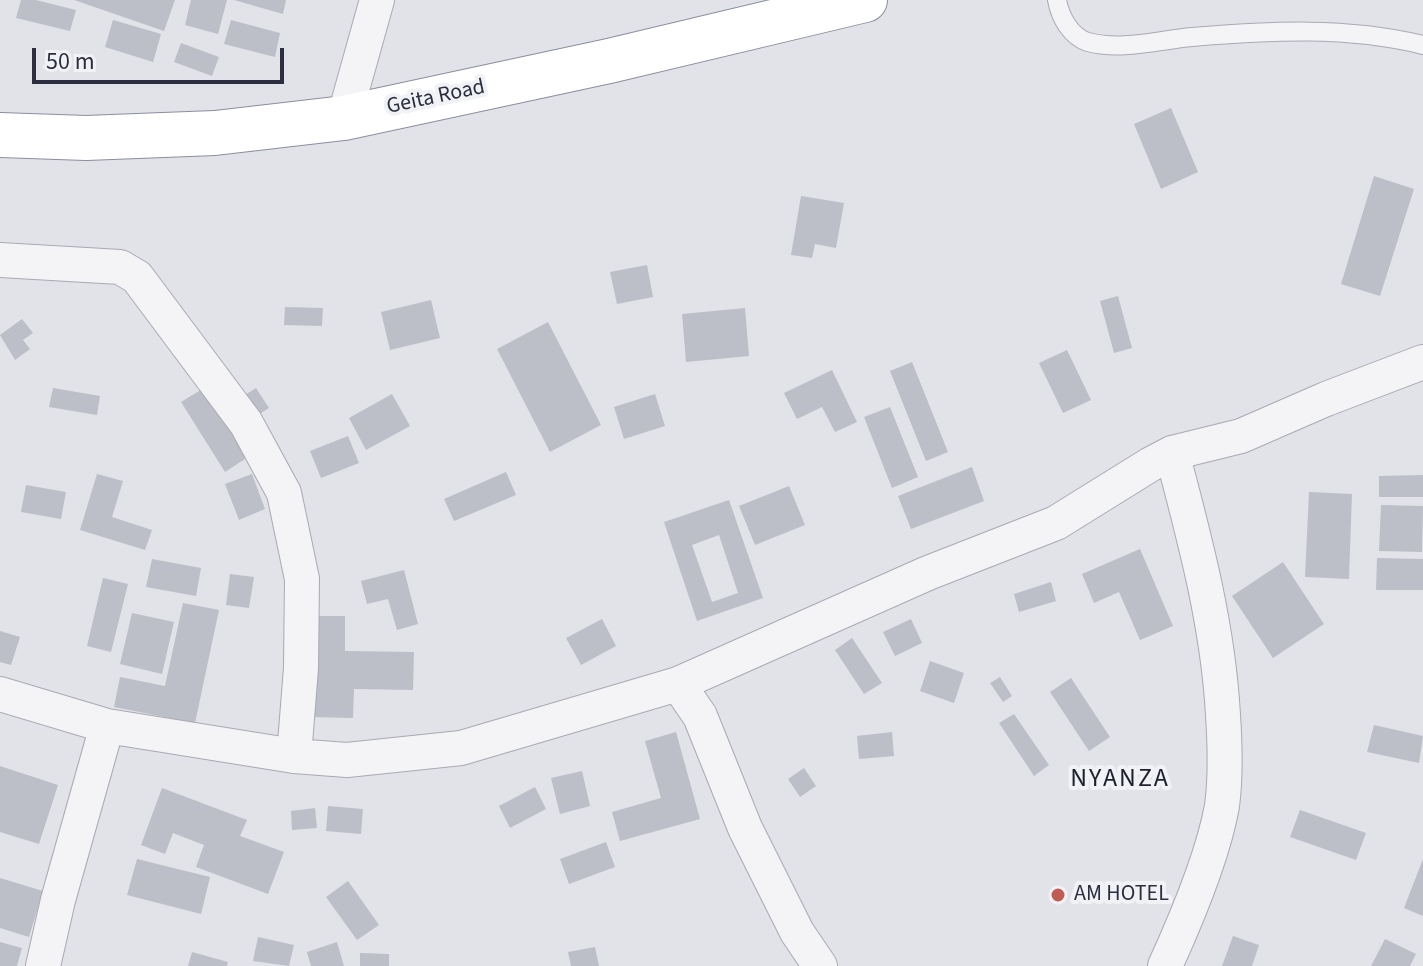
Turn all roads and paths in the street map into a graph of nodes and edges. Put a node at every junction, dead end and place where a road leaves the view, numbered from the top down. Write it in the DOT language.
graph roads {
  1 [pos="377,0"];
  2 [pos="865,0"];
  3 [pos="1057,0"];
  4 [pos="1423,45"];
  5 [pos="344,118"];
  6 [pos="0,135"];
  7 [pos="0,260"];
  8 [pos="1423,362"];
  9 [pos="1172,453"];
  10 [pos="678,684"];
  11 [pos="0,694"];
  12 [pos="107,726"];
  13 [pos="294,756"];
  14 [pos="43,966"];
  15 [pos="820,966"];
  16 [pos="1165,966"];
  1 -- 5 [label="street"];
  2 -- 5 [label="highway, Geita Road"];
  3 -- 4 [label="lane"];
  5 -- 6 [label="highway, Geita Road"];
  7 -- 13 [label="street"];
  8 -- 9 [label="street"];
  9 -- 10 [label="street"];
  9 -- 16 [label="street"];
  10 -- 13 [label="street"];
  10 -- 15 [label="street"];
  11 -- 12 [label="street"];
  12 -- 13 [label="street"];
  12 -- 14 [label="street"];
}
